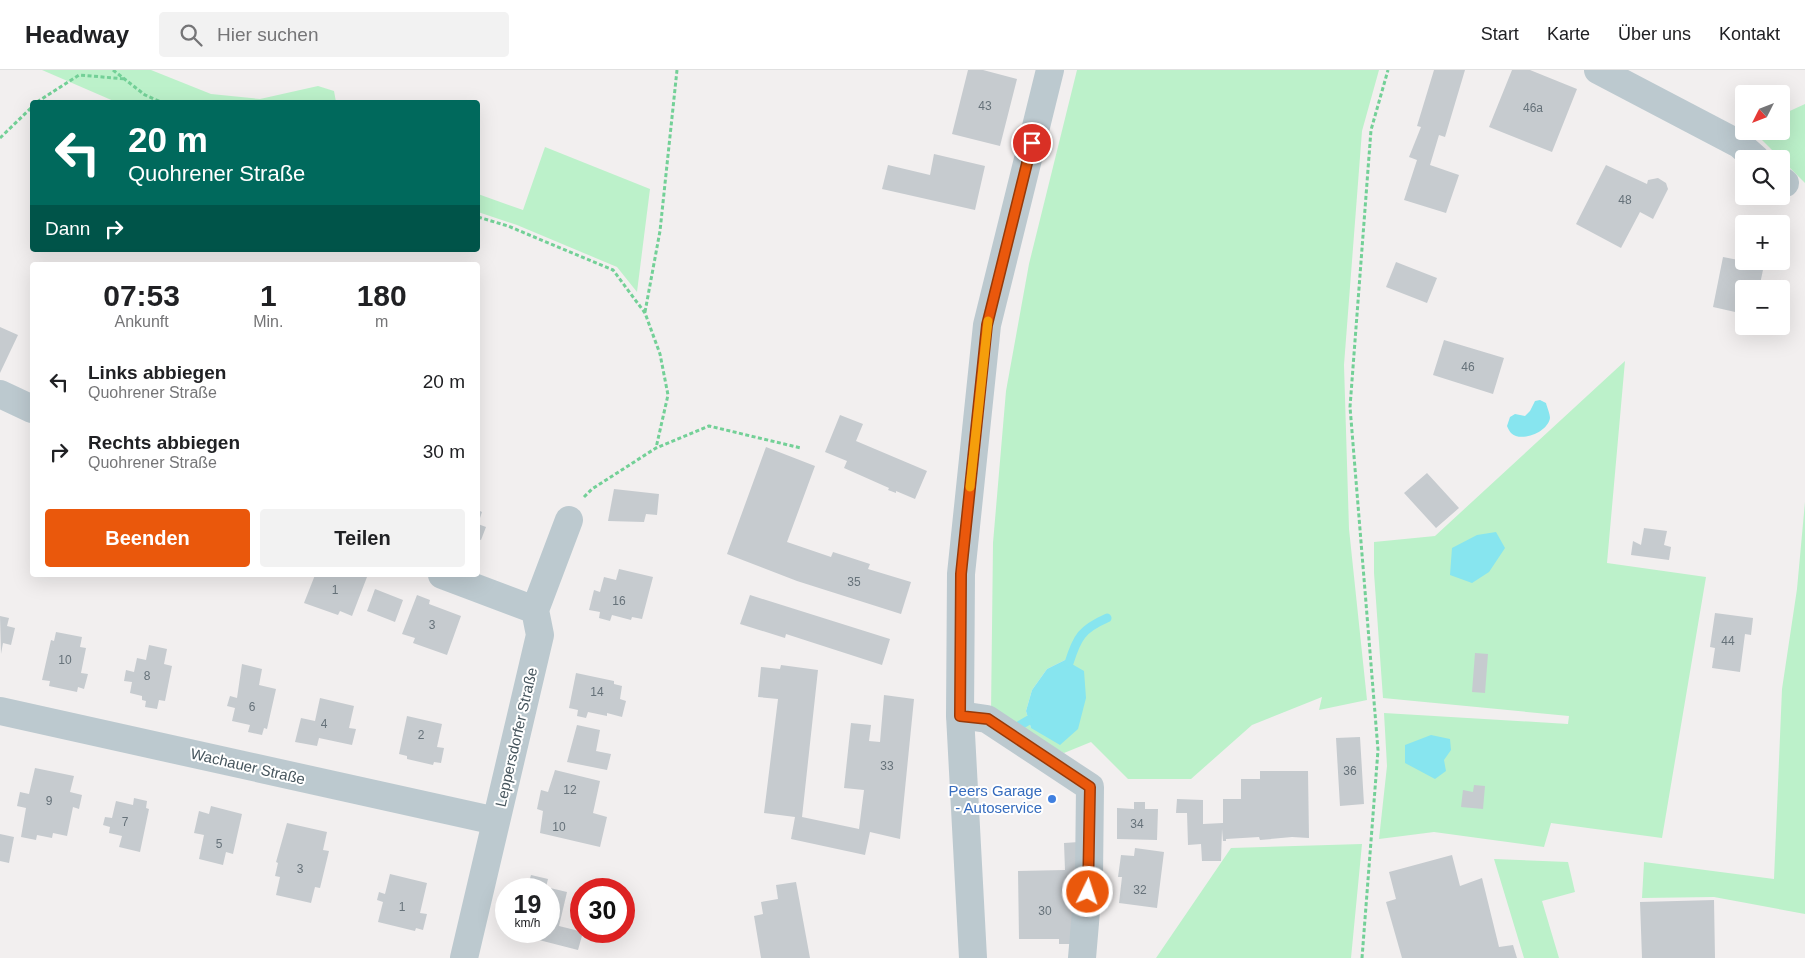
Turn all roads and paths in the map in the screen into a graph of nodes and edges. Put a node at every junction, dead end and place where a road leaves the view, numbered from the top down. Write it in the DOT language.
graph roads {
  1 [pos="113,70"];
  2 [pos="677,70"];
  3 [pos="1050,70"];
  4 [pos="1388,70"];
  5 [pos="1598,70"];
  6 [pos="126,79"];
  7 [pos="40,100"];
  8 [pos="156,100"];
  9 [pos="30,109"];
  10 [pos="0,138"];
  11 [pos="1746,150"];
  12 [pos="480,218"];
  13 [pos="645,313"];
  14 [pos="0,394"];
  15 [pos="30,408"];
  16 [pos="656,448"];
  17 [pos="801,448"];
  18 [pos="592,489"];
  19 [pos="569,520"];
  20 [pos="447,577"];
  21 [pos="535,610"];
  22 [pos="0,711"];
  23 [pos="960,716"];
  24 [pos="496,821"];
  25 [pos="464,958"];
  26 [pos="973,958"];
  27 [pos="1082,958"];
  28 [pos="1362,958"];
  1 -- 6 [label="path"];
  2 -- 13 [label="path"];
  3 -- 23 [label="street"];
  4 -- 28 [label="path"];
  5 -- 11 [label="street"];
  6 -- 7 [label="path"];
  6 -- 8 [label="path"];
  9 -- 10 [label="path"];
  12 -- 13 [label="path"];
  13 -- 16 [label="path"];
  14 -- 15 [label="street"];
  16 -- 17 [label="path"];
  16 -- 18 [label="path"];
  19 -- 21 [label="street"];
  20 -- 21 [label="street"];
  21 -- 24 [label="street, Leppersdorfer Straße"];
  22 -- 24 [label="street, Wachauer Straße"];
  23 -- 26 [label="street"];
  23 -- 27 [label="street"];
  24 -- 25 [label="street, Leppersdorfer Straße"];
}
